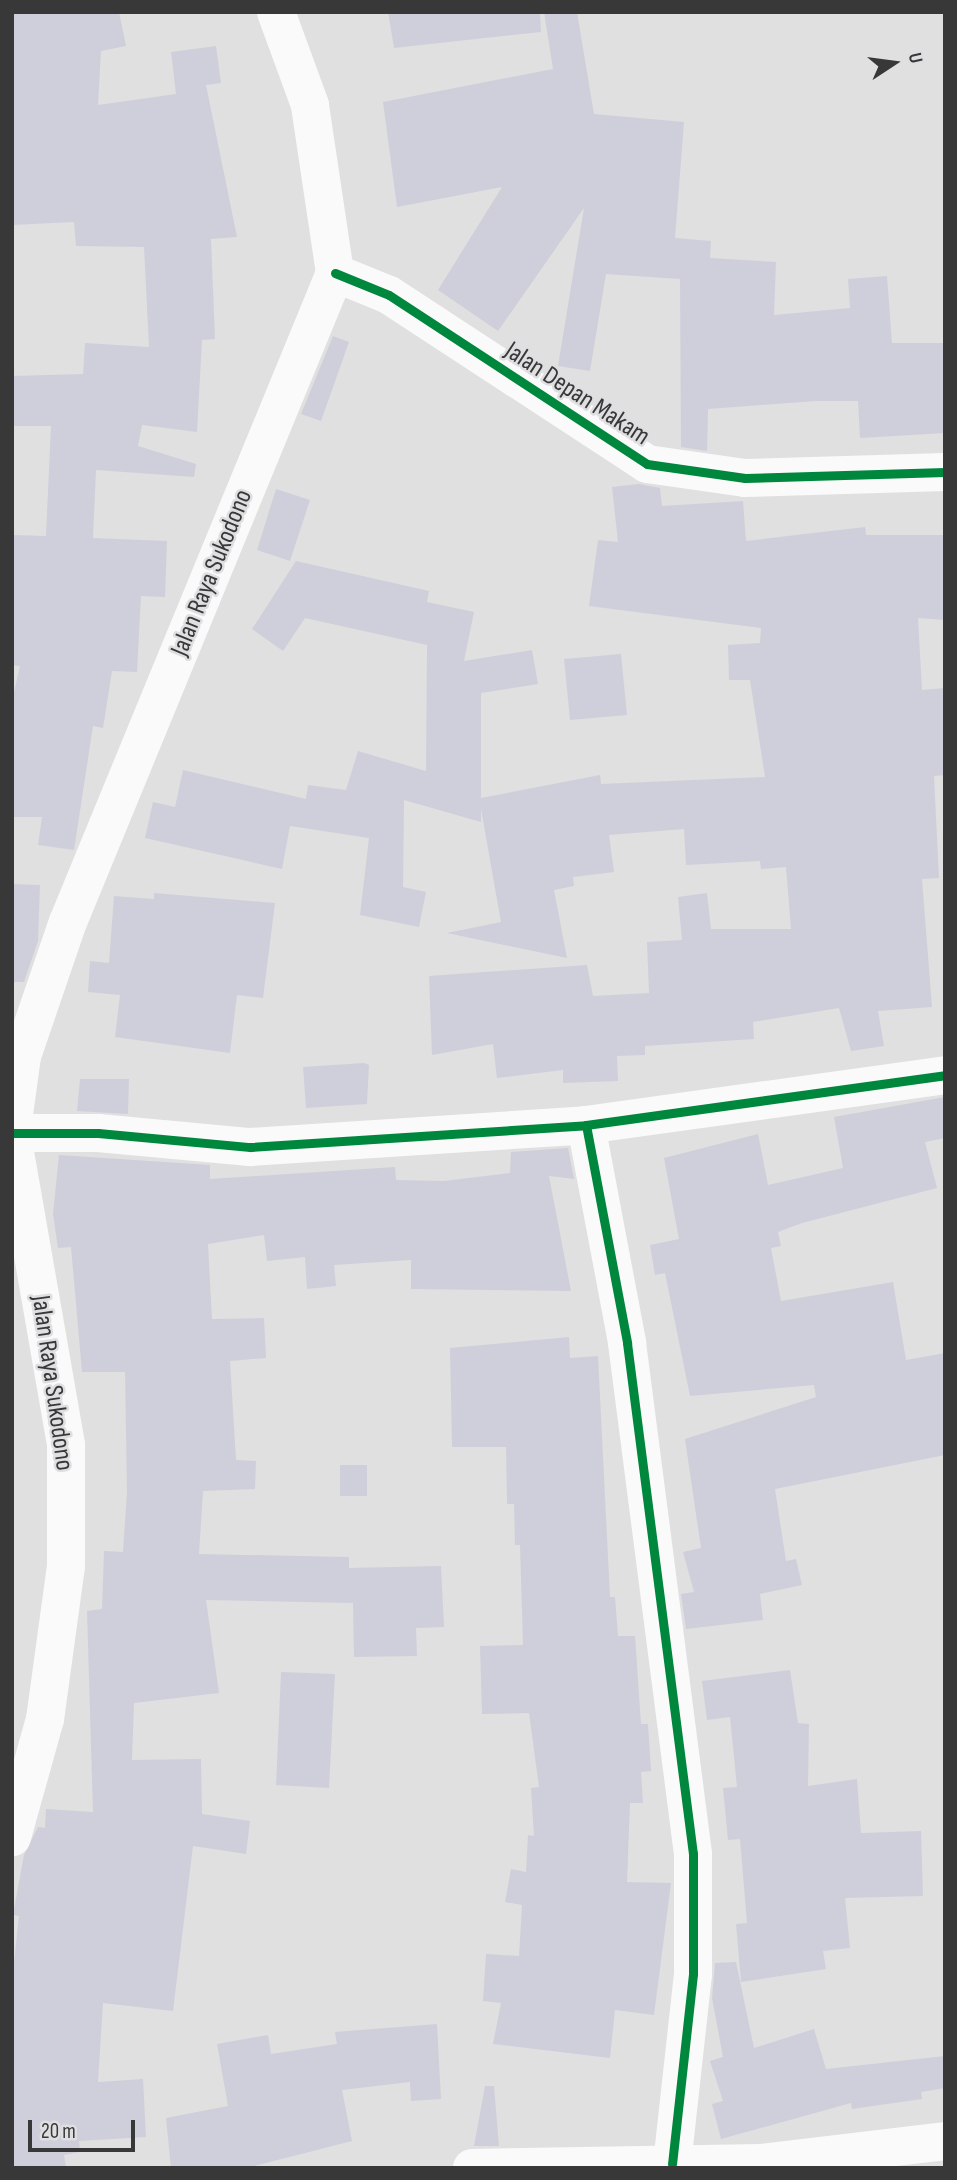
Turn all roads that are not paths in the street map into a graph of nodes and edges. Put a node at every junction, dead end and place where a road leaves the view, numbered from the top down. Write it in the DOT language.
graph roads {
  1 [pos="276,12"];
  2 [pos="335,273"];
  3 [pos="945,472"];
  4 [pos="17,1053"];
  5 [pos="945,1075"];
  6 [pos="586,1125"];
  7 [pos="12,1132"];
  8 [pos="12,1837"];
  9 [pos="945,2140"];
  10 [pos="826,2162"];
  11 [pos="672,2164"];
  12 [pos="472,2168"];
  1 -- 2 [label="street"];
  2 -- 3 [label="street, Jalan Depan Makam"];
  2 -- 4 [label="street, Jalan Raya Sukodono"];
  4 -- 7 [label="street, Jalan Raya Sukodono"];
  5 -- 6 [label="street"];
  6 -- 7 [label="street"];
  6 -- 11 [label="street"];
  7 -- 8 [label="street, Jalan Raya Sukodono"];
  9 -- 10 [label="street"];
  10 -- 11 [label="street"];
  11 -- 12 [label="street"];
}
